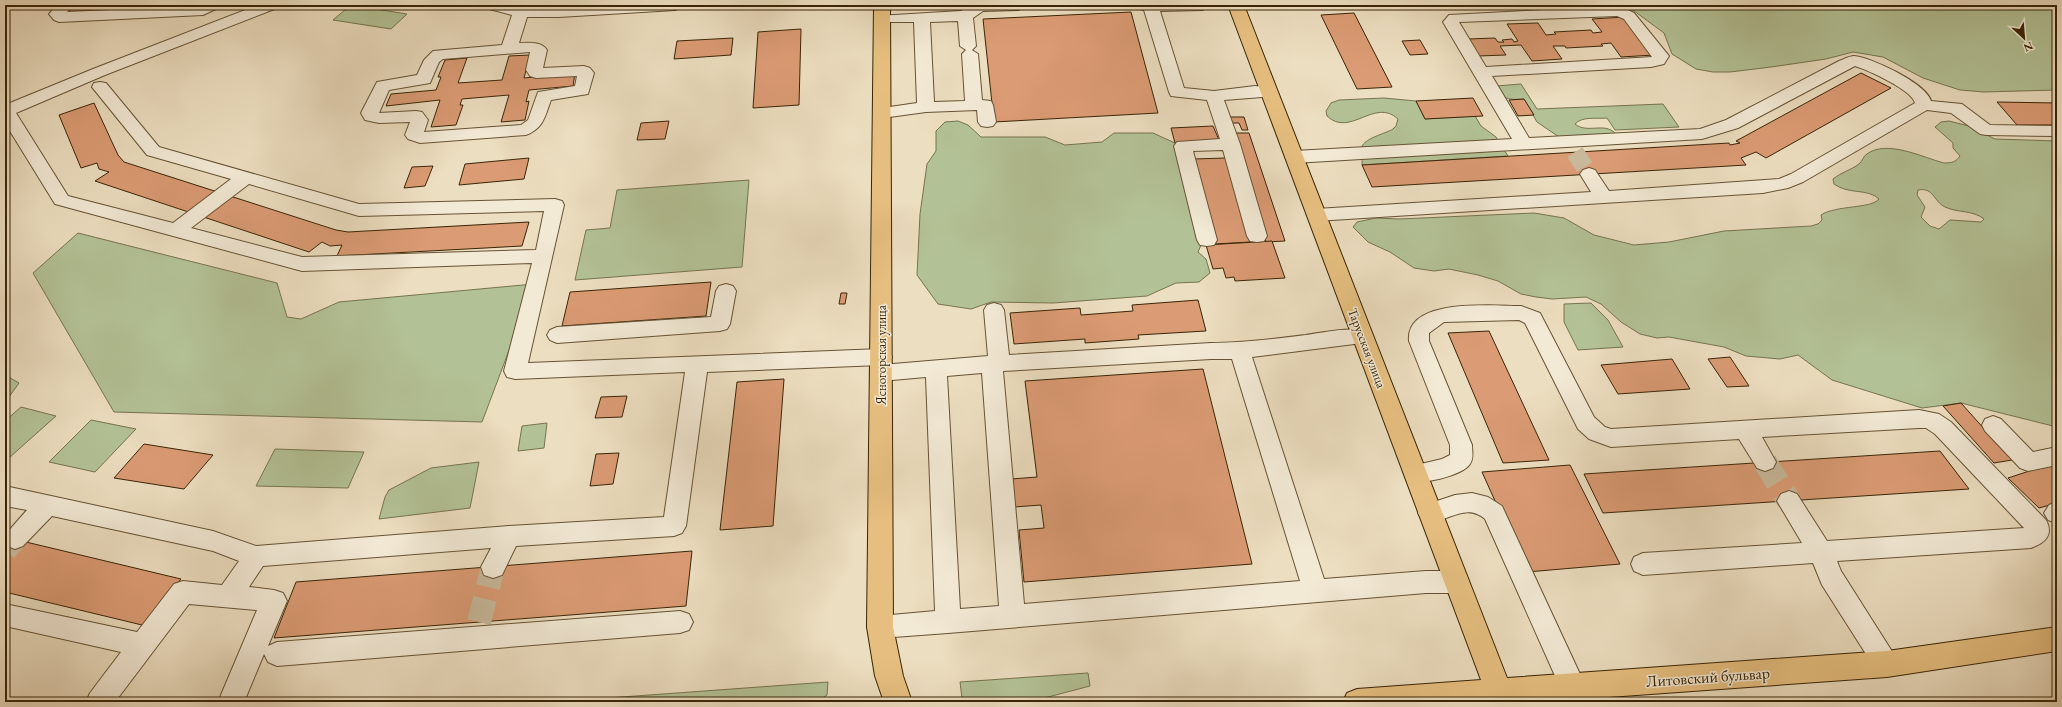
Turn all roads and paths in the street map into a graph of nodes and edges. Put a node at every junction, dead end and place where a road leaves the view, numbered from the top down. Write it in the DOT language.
graph roads {
  1 [pos="64,5"];
  2 [pos="272,5"];
  3 [pos="491,5"];
  4 [pos="674,5"];
  5 [pos="1018,5"];
  6 [pos="1202,5"];
  7 [pos="1236,5"];
  8 [pos="212,6"];
  9 [pos="1145,6"];
  10 [pos="521,12"];
  11 [pos="882,12"];
  12 [pos="965,16"];
  13 [pos="922,18"];
  14 [pos="228,22"];
  15 [pos="509,49"];
  16 [pos="1481,72"];
  17 [pos="100,87"];
  18 [pos="1269,92"];
  19 [pos="1214,96"];
  20 [pos="974,105"];
  21 [pos="1924,105"];
  22 [pos="926,107"];
  23 [pos="5,111"];
  24 [pos="882,113"];
  25 [pos="987,122"];
  26 [pos="2057,131"];
  27 [pos="1231,144"];
  28 [pos="1524,144"];
  29 [pos="1294,158"];
  30 [pos="1589,174"];
  31 [pos="245,178"];
  32 [pos="1604,196"];
  33 [pos="1316,215"];
  34 [pos="176,230"];
  35 [pos="1257,236"];
  36 [pos="1207,240"];
  37 [pos="544,256"];
  38 [pos="726,290"];
  39 [pos="994,310"];
  40 [pos="557,335"];
  41 [pos="1363,337"];
  42 [pos="1240,351"];
  43 [pos="696,364"];
  44 [pos="995,364"];
  45 [pos="881,365"];
  46 [pos="936,368"];
  47 [pos="1993,425"];
  48 [pos="1745,429"];
  49 [pos="2057,456"];
  50 [pos="1765,462"];
  51 [pos="1416,474"];
  52 [pos="5,496"];
  53 [pos="1789,501"];
  54 [pos="47,505"];
  55 [pos="1430,513"];
  56 [pos="509,536"];
  57 [pos="15,539"];
  58 [pos="1820,551"];
  59 [pos="256,556"];
  60 [pos="1643,564"];
  61 [pos="493,567"];
  62 [pos="1457,582"];
  63 [pos="1315,591"];
  64 [pos="229,596"];
  65 [pos="5,615"];
  66 [pos="1012,616"];
  67 [pos="680,622"];
  68 [pos="948,622"];
  69 [pos="880,627"];
  70 [pos="2057,639"];
  71 [pos="142,644"];
  72 [pos="277,654"];
  73 [pos="1887,664"];
  74 [pos="1573,687"];
  75 [pos="1499,697"];
  76 [pos="99,702"];
  77 [pos="231,702"];
  78 [pos="898,702"];
  79 [pos="1357,702"];
  1 -- 8 [label="lane"];
  2 -- 14 [label="lane"];
  3 -- 10 [label="lane"];
  4 -- 10 [label="lane"];
  5 -- 12 [label="lane"];
  6 -- 9 [label="lane"];
  7 -- 18 [label="main road, Тарусская улица"];
  8 -- 14 [label="lane"];
  9 -- 19 [label="lane"];
  10 -- 15 [label="lane"];
  11 -- 13 [label="lane"];
  11 -- 24 [label="main road, Ясногорская улица"];
  12 -- 13 [label="lane"];
  12 -- 20 [label="lane"];
  13 -- 22 [label="lane"];
  14 -- 23 [label="lane"];
  15 -- 15 [label="lane"];
  16 -- 16 [label="lane"];
  16 -- 28 [label="lane"];
  17 -- 31 [label="lane"];
  18 -- 19 [label="lane"];
  18 -- 29 [label="main road, Тарусская улица"];
  19 -- 27 [label="lane"];
  20 -- 22 [label="lane"];
  20 -- 25 [label="lane"];
  21 -- 26 [label="lane"];
  21 -- 28 [label="lane"];
  21 -- 32 [label="lane"];
  22 -- 24 [label="lane"];
  23 -- 34 [label="lane"];
  24 -- 45 [label="main road, Ясногорская улица"];
  27 -- 35 [label="lane"];
  27 -- 36 [label="lane"];
  28 -- 29 [label="lane"];
  29 -- 33 [label="main road, Тарусская улица"];
  30 -- 32 [label="lane"];
  31 -- 34 [label="lane"];
  31 -- 37 [label="lane"];
  32 -- 33 [label="lane"];
  33 -- 41 [label="main road, Тарусская улица"];
  34 -- 37 [label="lane"];
  37 -- 43 [label="lane"];
  38 -- 40 [label="lane"];
  39 -- 44 [label="lane"];
  41 -- 42 [label="lane"];
  41 -- 51 [label="main road, Тарусская улица"];
  42 -- 44 [label="lane"];
  42 -- 63 [label="lane"];
  43 -- 45 [label="lane"];
  43 -- 56 [label="lane"];
  44 -- 46 [label="lane"];
  44 -- 66 [label="lane"];
  45 -- 46 [label="lane"];
  45 -- 69 [label="main road, Ясногорская улица"];
  46 -- 68 [label="lane"];
  47 -- 49 [label="lane"];
  48 -- 50 [label="lane"];
  48 -- 51 [label="lane"];
  48 -- 58 [label="lane"];
  51 -- 55 [label="main road, Тарусская улица"];
  52 -- 54 [label="lane"];
  53 -- 58 [label="lane"];
  54 -- 57 [label="lane"];
  54 -- 59 [label="lane"];
  55 -- 62 [label="main road, Тарусская улица"];
  55 -- 74 [label="lane"];
  56 -- 59 [label="lane"];
  56 -- 61 [label="lane"];
  58 -- 60 [label="lane"];
  58 -- 73 [label="lane"];
  59 -- 64 [label="lane"];
  62 -- 63 [label="lane"];
  62 -- 75 [label="main road, Тарусская улица"];
  63 -- 66 [label="lane"];
  64 -- 71 [label="lane"];
  64 -- 77 [label="lane"];
  65 -- 71 [label="lane"];
  66 -- 68 [label="lane"];
  67 -- 72 [label="lane"];
  68 -- 69 [label="lane"];
  69 -- 78 [label="main road, Ясногорская улица"];
  70 -- 73 [label="main road, Литовский бульвар"];
  71 -- 76 [label="lane"];
  73 -- 74 [label="main road, Литовский бульвар"];
  74 -- 75 [label="main road, Литовский бульвар"];
  75 -- 79 [label="main road, Литовский бульвар"];
}
